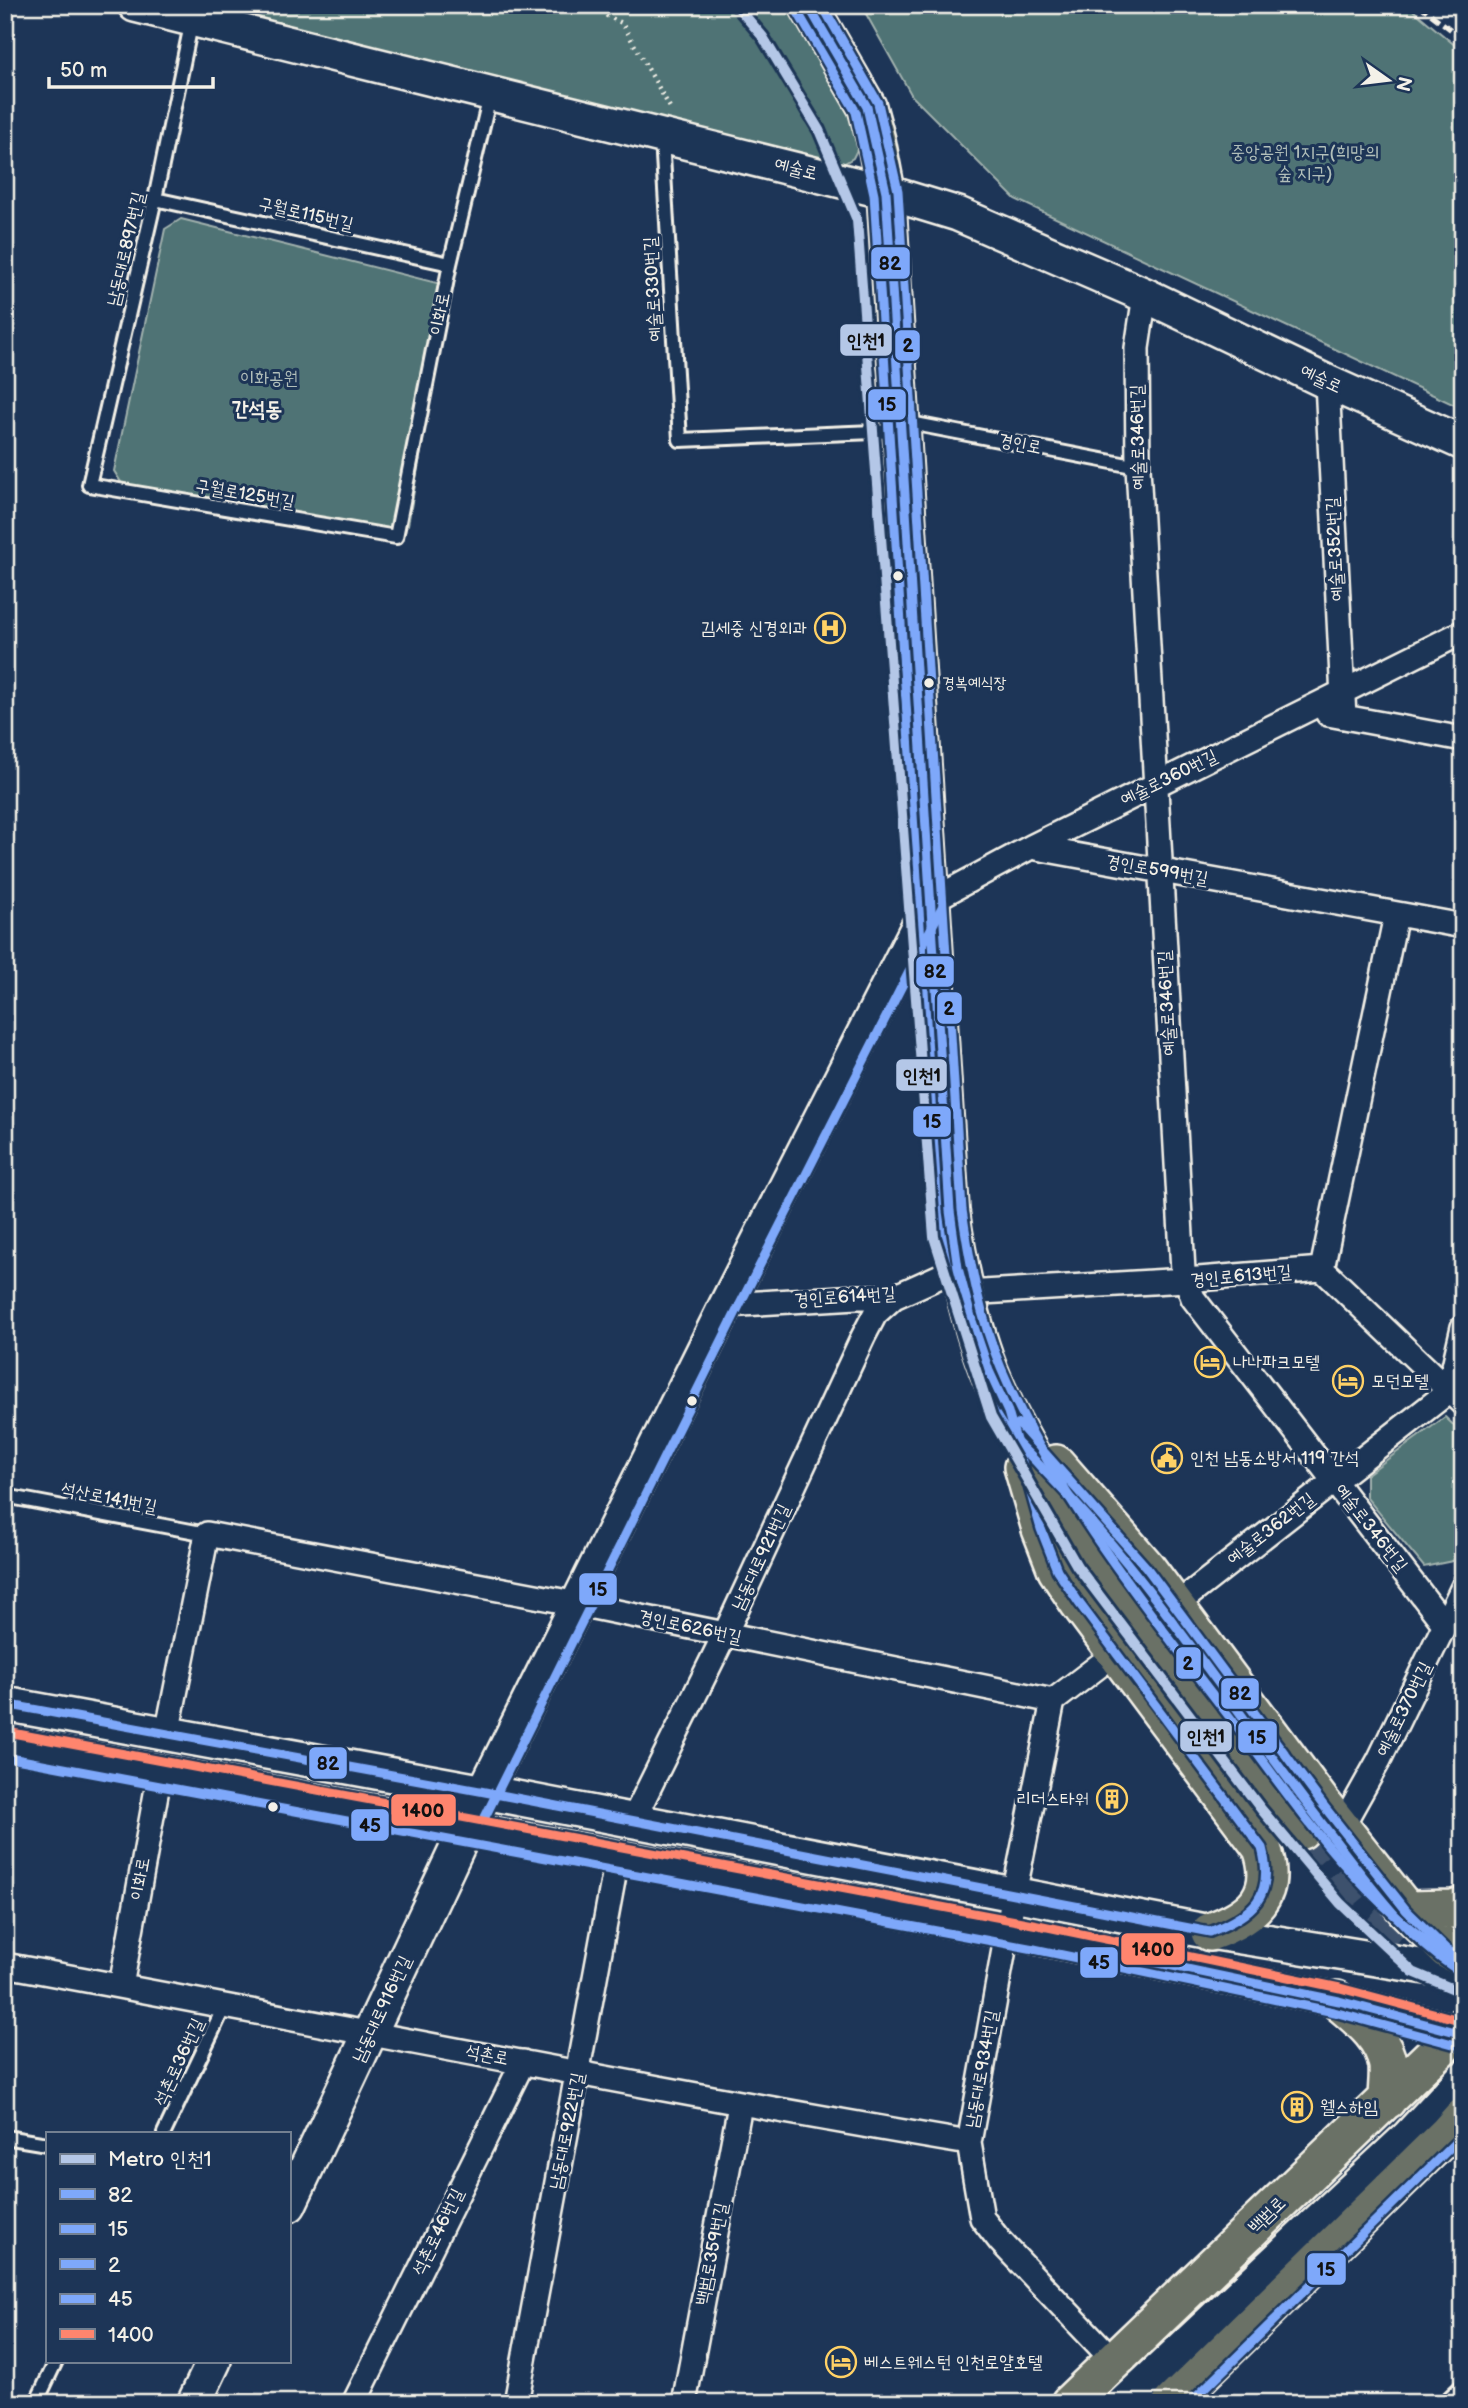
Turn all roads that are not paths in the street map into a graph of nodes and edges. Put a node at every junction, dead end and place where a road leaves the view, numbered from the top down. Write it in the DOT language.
graph roads {
  1 [pos="808,5"];
  2 [pos="165,11"];
  3 [pos="491,92"];
  4 [pos="676,139"];
  5 [pos="886,192"];
  6 [pos="155,199"];
  7 [pos="450,264"];
  8 [pos="1145,295"];
  9 [pos="1327,382"];
  10 [pos="901,426"];
  11 [pos="680,440"];
  12 [pos="1463,443"];
  13 [pos="1138,467"];
  14 [pos="89,485"];
  15 [pos="396,537"];
  16 [pos="1463,632"];
  17 [pos="1342,692"];
  18 [pos="1306,710"];
  19 [pos="1344,717"];
  20 [pos="1463,739"];
  21 [pos="1154,785"];
  22 [pos="1031,847"];
  23 [pos="1160,870"];
  24 [pos="930,901"];
  25 [pos="1396,915"];
  26 [pos="1463,926"];
  27 [pos="1322,1269"];
  28 [pos="1186,1280"];
  29 [pos="962,1281"];
  30 [pos="894,1297"];
  31 [pos="726,1305"];
  32 [pos="1463,1327"];
  33 [pos="1455,1398"];
  34 [pos="1008,1412"];
  35 [pos="1333,1480"];
  36 [pos="5,1496"];
  37 [pos="206,1534"];
  38 [pos="1463,1587"];
  39 [pos="578,1604"];
  40 [pos="1176,1605"];
  41 [pos="1445,1625"];
  42 [pos="725,1634"];
  43 [pos="1117,1652"];
  44 [pos="1053,1701"];
  45 [pos="5,1704"];
  46 [pos="167,1734"];
  47 [pos="5,1744"];
  48 [pos="160,1772"];
  49 [pos="475,1811"];
  50 [pos="633,1820"];
  51 [pos="1322,1821"];
  52 [pos="1262,1849"];
  53 [pos="617,1859"];
  54 [pos="1014,1894"];
  55 [pos="1463,1906"];
  56 [pos="1406,1910"];
  57 [pos="1007,1932"];
  58 [pos="1210,1932"];
  59 [pos="1463,1959"];
  60 [pos="5,1965"];
  61 [pos="1463,1973"];
  62 [pos="121,1986"];
  63 [pos="1337,2000"];
  64 [pos="225,2005"];
  65 [pos="1461,2031"];
  66 [pos="371,2032"];
  67 [pos="523,2062"];
  68 [pos="578,2073"];
  69 [pos="1463,2078"];
  70 [pos="1387,2100"];
  71 [pos="740,2105"];
  72 [pos="1457,2126"];
  73 [pos="164,2132"];
  74 [pos="5,2137"];
  75 [pos="969,2143"];
  76 [pos="46,2144"];
  77 [pos="290,2203"];
  78 [pos="1114,2361"];
  79 [pos="56,2362"];
  80 [pos="214,2362"];
  81 [pos="1463,2385"];
  82 [pos="36,2403"];
  83 [pos="194,2403"];
  84 [pos="354,2403"];
  85 [pos="516,2403"];
  86 [pos="684,2403"];
  87 [pos="1070,2403"];
  88 [pos="1124,2403"];
  89 [pos="1172,2403"];
  90 [pos="1444,2403"];
  1 -- 5 [label="main road"];
  2 -- 3 [label="main road, 예술로"];
  2 -- 6 [label="lane, 남동대로897번길"];
  3 -- 4 [label="main road, 예술로"];
  3 -- 7 [label="lane, 이화로"];
  4 -- 5 [label="main road, 예술로"];
  4 -- 11 [label="lane, 예술로330번길"];
  5 -- 8 [label="main road, 예술로"];
  5 -- 10 [label="main road"];
  6 -- 7 [label="lane, 구월로115번길"];
  6 -- 14 [label="lane, 남동대로897번길"];
  7 -- 15 [label="lane, 이화로"];
  8 -- 9 [label="main road, 예술로"];
  8 -- 13 [label="street, 예술로346번길"];
  9 -- 12 [label="main road, 예술로"];
  9 -- 17 [label="street, 예술로352번길"];
  10 -- 11 [label="lane, 경인로"];
  10 -- 13 [label="lane, 경인로"];
  10 -- 24 [label="main road"];
  13 -- 21 [label="street, 예술로346번길"];
  14 -- 15 [label="lane, 구월로125번길"];
  16 -- 17 [label="street, 예술로360번길"];
  17 -- 18 [label="street, 예술로360번길"];
  17 -- 19 [label="street, 예술로352번길"];
  18 -- 19 [label="street"];
  18 -- 21 [label="street, 예술로360번길"];
  19 -- 20 [label="street"];
  21 -- 22 [label="street, 예술로360번길"];
  21 -- 23 [label="street, 예술로346번길"];
  22 -- 23 [label="street, 경인로599번길"];
  22 -- 24 [label="street"];
  23 -- 25 [label="street, 경인로599번길"];
  23 -- 28 [label="street, 예술로346번길"];
  24 -- 29 [label="main road"];
  24 -- 31 [label="main road, 남동대로916번길"];
  25 -- 26 [label="street, 경인로599번길"];
  25 -- 27 [label="street"];
  27 -- 28 [label="street, 경인로613번길"];
  27 -- 33 [label="street"];
  28 -- 29 [label="street, 경인로613번길"];
  28 -- 35 [label="street, 예술로346번길"];
  29 -- 30 [label="street, 경인로614번길"];
  29 -- 34 [label="main road"];
  30 -- 31 [label="street, 경인로614번길"];
  30 -- 42 [label="street, 남동대로921번길"];
  31 -- 39 [label="main road, 남동대로916번길"];
  32 -- 33 [label="street"];
  33 -- 35 [label="street, 예술로362번길"];
  34 -- 40 [label="main road"];
  34 -- 43 [label="main road"];
  34 -- 51 [label="main road"];
  35 -- 40 [label="street, 예술로362번길"];
  35 -- 41 [label="street, 예술로346번길"];
  36 -- 37 [label="lane, 석산로141번길"];
  37 -- 39 [label="street, 경인로626번길"];
  37 -- 46 [label="street"];
  38 -- 41 [label="street, 예술로370번길"];
  39 -- 42 [label="street, 경인로626번길"];
  39 -- 49 [label="main road, 남동대로916번길"];
  40 -- 51 [label="main road"];
  41 -- 51 [label="street, 예술로370번길"];
  42 -- 44 [label="street, 경인로626번길"];
  42 -- 50 [label="street, 남동대로921번길"];
  43 -- 44 [label="street"];
  43 -- 52 [label="main road"];
  44 -- 54 [label="street, 남동대로934번길"];
  45 -- 46 [label="main road"];
  46 -- 49 [label="main road"];
  47 -- 48 [label="main road"];
  48 -- 49 [label="main road"];
  48 -- 62 [label="street, 이화로"];
  49 -- 50 [label="main road"];
  49 -- 53 [label="main road"];
  49 -- 66 [label="main road, 남동대로916번길"];
  50 -- 54 [label="main road"];
  51 -- 52 [label="main road"];
  51 -- 56 [label="main road"];
  52 -- 58 [label="main road"];
  53 -- 57 [label="main road"];
  53 -- 68 [label="street, 남동대로922번길"];
  54 -- 57 [label="street, 남동대로934번길"];
  54 -- 58 [label="main road"];
  55 -- 56 [label="main road"];
  56 -- 59 [label="main road"];
  57 -- 63 [label="main road"];
  57 -- 75 [label="street, 남동대로934번길"];
  58 -- 61 [label="main road"];
  60 -- 62 [label="street, 석촌로"];
  62 -- 64 [label="street, 석촌로"];
  63 -- 65 [label="main road"];
  63 -- 70 [label="main road"];
  64 -- 66 [label="street, 석촌로"];
  64 -- 73 [label="lane, 석촌로36번길"];
  65 -- 70 [label="main road, 백범로"];
  66 -- 67 [label="street, 석촌로"];
  66 -- 77 [label="main road, 남동대로916번길"];
  67 -- 68 [label="street, 석촌로"];
  67 -- 84 [label="street, 석촌로46번길"];
  68 -- 71 [label="street, 석촌로"];
  68 -- 85 [label="street, 남동대로922번길"];
  69 -- 88 [label="main road"];
  70 -- 78 [label="main road, 백범로"];
  71 -- 75 [label="street, 석촌로"];
  71 -- 86 [label="street, 백범로359번길"];
  72 -- 89 [label="main road"];
  74 -- 76 [label="lane"];
  75 -- 78 [label="street, 남동대로934번길"];
  78 -- 87 [label="main road, 백범로"];
  79 -- 82 [label="lane"];
  80 -- 83 [label="main road"];
  81 -- 90 [label="lane"];
}
